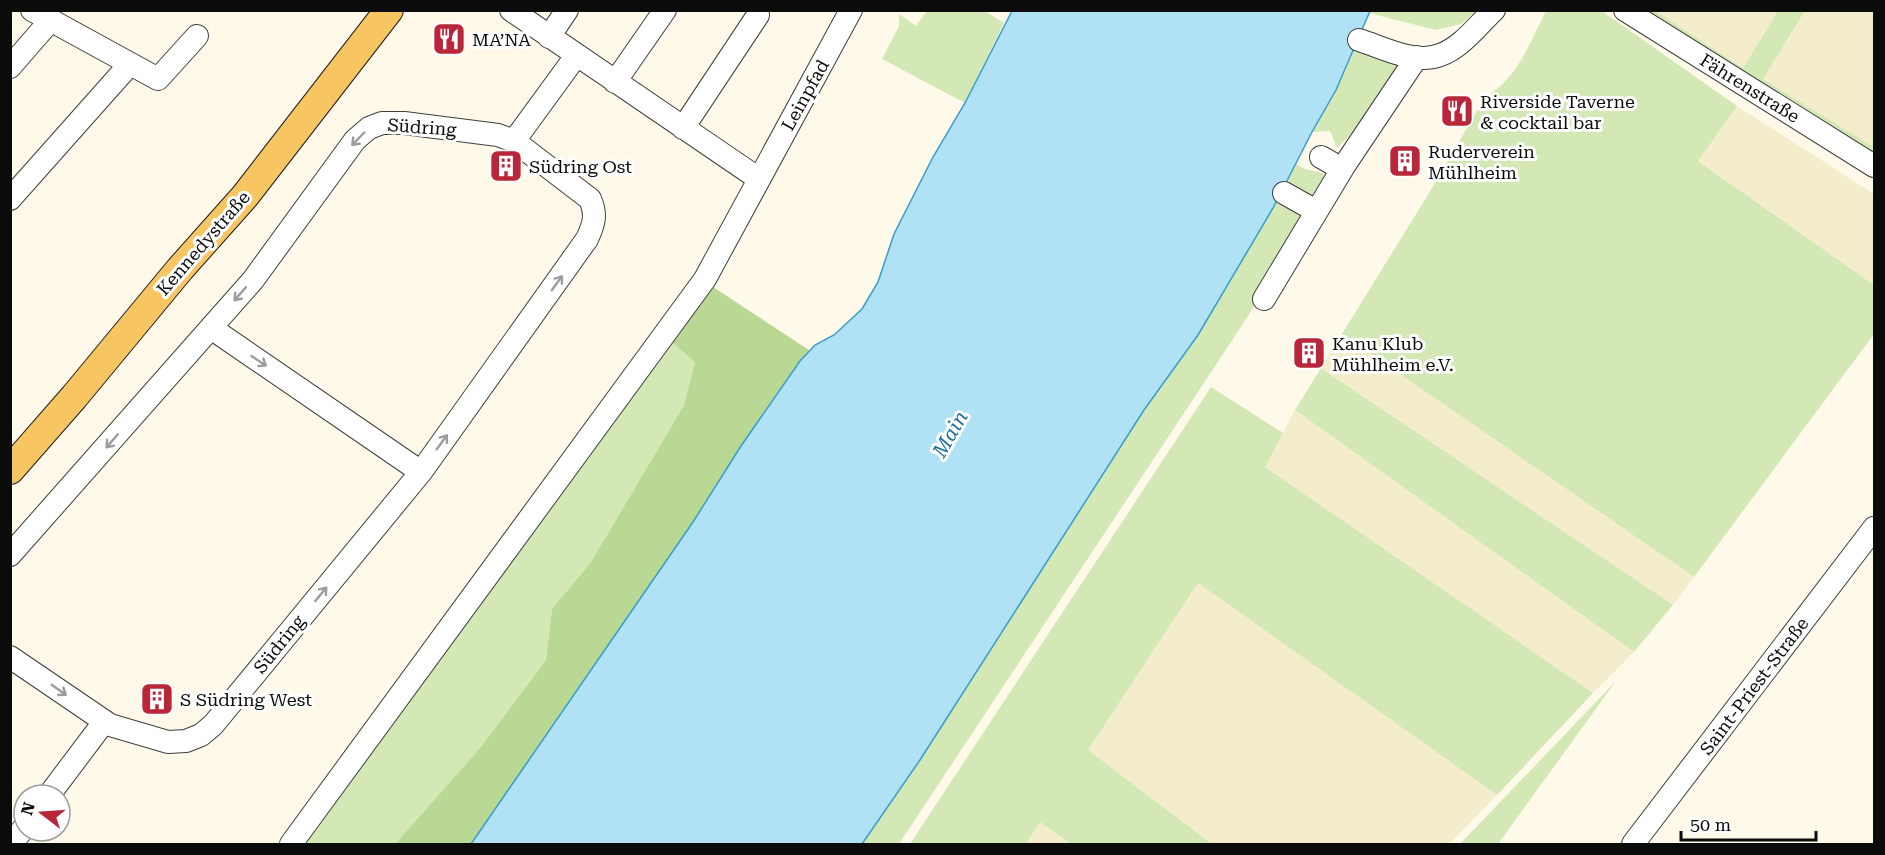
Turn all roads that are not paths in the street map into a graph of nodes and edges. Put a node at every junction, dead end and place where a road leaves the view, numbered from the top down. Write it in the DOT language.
graph roads {
  1 [pos="389,10"];
  2 [pos="511,10"];
  3 [pos="567,10"];
  4 [pos="665,10"];
  5 [pos="851,10"];
  6 [pos="1494,10"];
  7 [pos="1625,10"];
  8 [pos="758,15"];
  9 [pos="41,16"];
  10 [pos="197,36"];
  11 [pos="549,37"];
  12 [pos="1359,40"];
  13 [pos="576,56"];
  14 [pos="1417,57"];
  15 [pos="130,64"];
  16 [pos="10,67"];
  17 [pos="615,82"];
  18 [pos="683,128"];
  19 [pos="514,141"];
  20 [pos="1322,157"];
  21 [pos="1875,166"];
  22 [pos="1342,169"];
  23 [pos="759,179"];
  24 [pos="1284,193"];
  25 [pos="10,199"];
  26 [pos="1316,211"];
  27 [pos="1264,299"];
  28 [pos="211,328"];
  29 [pos="10,470"];
  30 [pos="421,472"];
  31 [pos="1873,534"];
  32 [pos="10,555"];
  33 [pos="10,657"];
  34 [pos="104,722"];
  35 [pos="58,783"];
  36 [pos="291,844"];
  37 [pos="1634,844"];
  1 -- 29 [label="main road, Kennedystraße"];
  2 -- 11 [label="street"];
  3 -- 11 [label="street"];
  4 -- 17 [label="street"];
  5 -- 23 [label="street, Leinpfad"];
  6 -- 14 [label="street"];
  7 -- 21 [label="street, Fährenstraße"];
  8 -- 18 [label="street"];
  9 -- 15 [label="street"];
  9 -- 16 [label="street"];
  10 -- 15 [label="street"];
  11 -- 13 [label="street"];
  12 -- 14 [label="street"];
  13 -- 17 [label="street"];
  13 -- 19 [label="street"];
  14 -- 22 [label="street"];
  15 -- 25 [label="street"];
  17 -- 18 [label="street"];
  18 -- 23 [label="street"];
  19 -- 28 [label="street, Südring, one-way"];
  30 -- 19 [label="street, Südring, one-way"];
  20 -- 22 [label="street"];
  22 -- 26 [label="street"];
  23 -- 36 [label="street, Leinpfad"];
  24 -- 26 [label="street"];
  26 -- 27 [label="street"];
  28 -- 30 [label="street, one-way"];
  28 -- 32 [label="street, Südring, one-way"];
  34 -- 30 [label="street, Südring, one-way"];
  31 -- 37 [label="street, Saint-Priest-Straße"];
  33 -- 34 [label="street, Südring, one-way"];
  34 -- 35 [label="street"];
}
